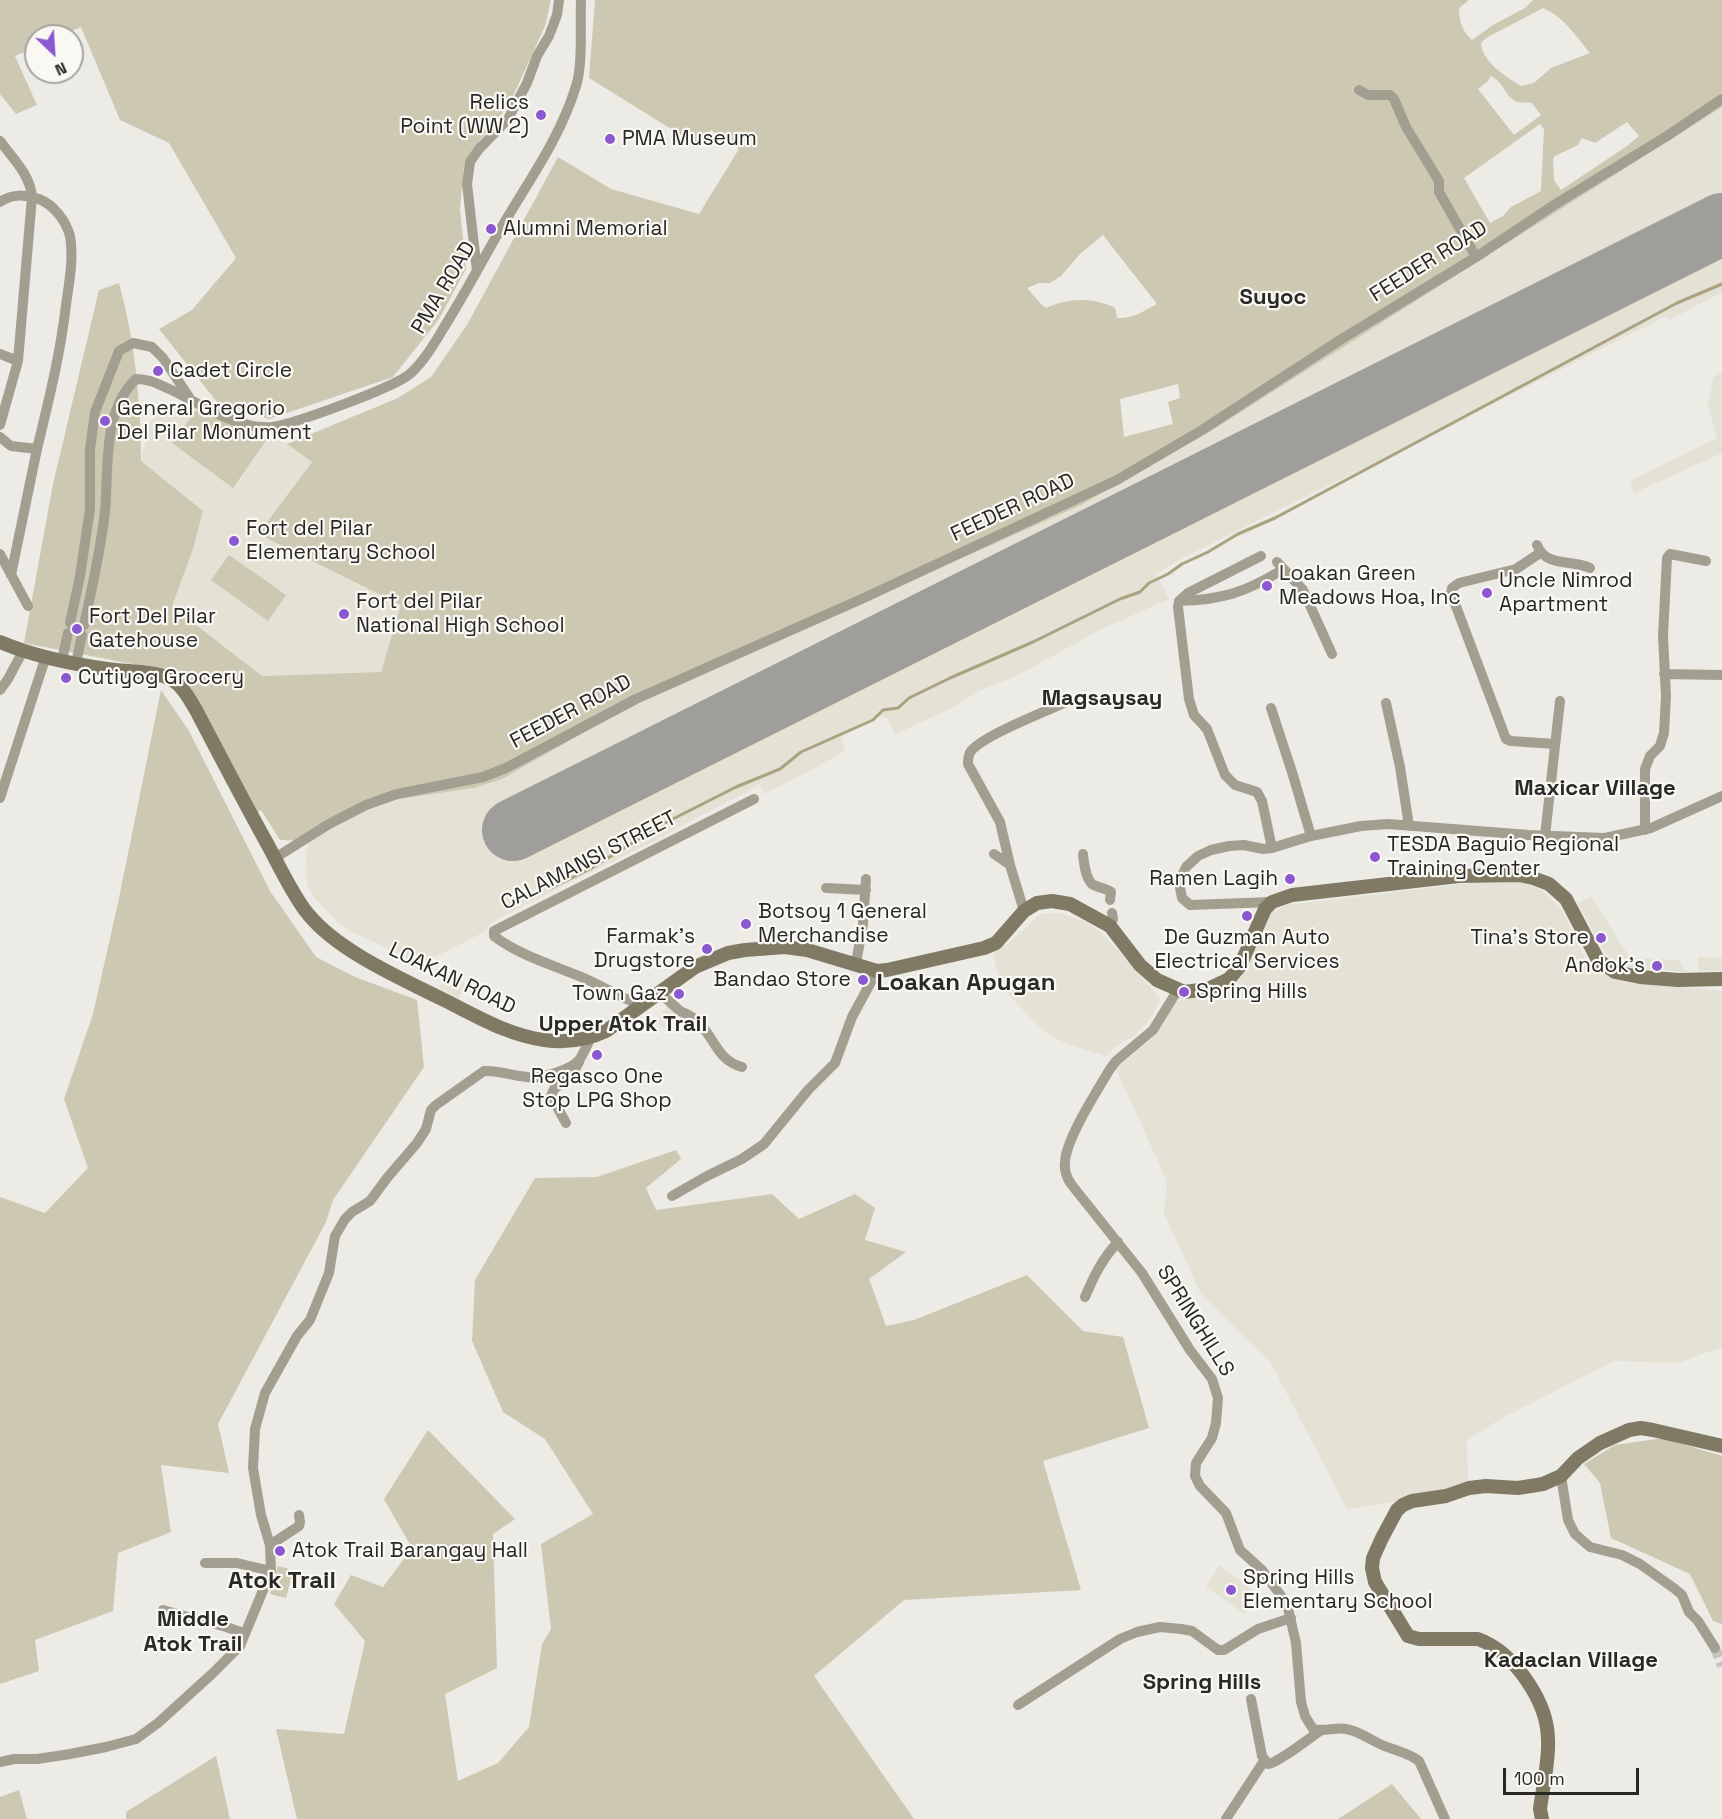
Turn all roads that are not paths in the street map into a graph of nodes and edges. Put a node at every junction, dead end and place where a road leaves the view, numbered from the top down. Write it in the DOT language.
graph roads {
  1 [pos="559,0"];
  2 [pos="581,0"];
  3 [pos="1359,90"];
  4 [pos="1722,99"];
  5 [pos="0,141"];
  6 [pos="32,197"];
  7 [pos="0,202"];
  8 [pos="1476,257"];
  9 [pos="477,271"];
  10 [pos="0,354"];
  11 [pos="18,361"];
  12 [pos="189,398"];
  13 [pos="0,425"];
  14 [pos="0,437"];
  15 [pos="37,450"];
  16 [pos="0,554"];
  17 [pos="1261,556"];
  18 [pos="1706,561"];
  19 [pos="1590,568"];
  20 [pos="11,575"];
  21 [pos="77,588"];
  22 [pos="92,590"];
  23 [pos="1179,601"];
  24 [pos="28,606"];
  25 [pos="0,642"];
  26 [pos="23,651"];
  27 [pos="1332,654"];
  28 [pos="46,656"];
  29 [pos="69,661"];
  30 [pos="1664,674"];
  31 [pos="1722,675"];
  32 [pos="0,690"];
  33 [pos="1071,700"];
  34 [pos="1560,701"];
  35 [pos="1386,703"];
  36 [pos="1271,708"];
  37 [pos="1555,744"];
  38 [pos="1722,796"];
  39 [pos="0,798"];
  40 [pos="754,799"];
  41 [pos="1409,825"];
  42 [pos="1645,830"];
  43 [pos="1311,836"];
  44 [pos="1545,836"];
  45 [pos="1272,849"];
  46 [pos="994,854"];
  47 [pos="1083,854"];
  48 [pos="275,858"];
  49 [pos="1010,865"];
  50 [pos="826,888"];
  51 [pos="1110,900"];
  52 [pos="1272,902"];
  53 [pos="1024,911"];
  54 [pos="856,963"];
  55 [pos="877,971"];
  56 [pos="1722,979"];
  57 [pos="1177,991"];
  58 [pos="659,992"];
  59 [pos="640,1005"];
  60 [pos="591,1037"];
  61 [pos="579,1061"];
  62 [pos="742,1067"];
  63 [pos="566,1124"];
  64 [pos="672,1197"];
  65 [pos="1118,1242"];
  66 [pos="1085,1297"];
  67 [pos="1722,1446"];
  68 [pos="1561,1476"];
  69 [pos="299,1515"];
  70 [pos="270,1545"];
  71 [pos="205,1563"];
  72 [pos="271,1570"];
  73 [pos="163,1610"];
  74 [pos="1291,1618"];
  75 [pos="245,1634"];
  76 [pos="1715,1648"];
  77 [pos="1251,1700"];
  78 [pos="1018,1705"];
  79 [pos="1320,1731"];
  80 [pos="1264,1761"];
  81 [pos="0,1762"];
  82 [pos="1226,1819"];
  83 [pos="1445,1819"];
  84 [pos="1542,1819"];
  1 -- 9 [label="street"];
  2 -- 9 [label="street, PMA ROAD"];
  3 -- 8 [label="street"];
  4 -- 8 [label="street, FEEDER ROAD"];
  5 -- 6 [label="street"];
  6 -- 7 [label="street"];
  6 -- 11 [label="street"];
  6 -- 15 [label="street"];
  8 -- 48 [label="street, FEEDER ROAD"];
  9 -- 12 [label="street, PMA ROAD"];
  10 -- 11 [label="street"];
  11 -- 13 [label="street"];
  12 -- 21 [label="street"];
  12 -- 22 [label="street, PMA ROAD"];
  14 -- 15 [label="street"];
  15 -- 20 [label="street"];
  16 -- 20 [label="street"];
  17 -- 23 [label="street"];
  18 -- 30 [label="street"];
  19 -- 37 [label="street"];
  20 -- 24 [label="street"];
  21 -- 22 [label="street"];
  21 -- 29 [label="street"];
  22 -- 29 [label="street, PMA ROAD"];
  23 -- 27 [label="street"];
  23 -- 45 [label="street"];
  25 -- 26 [label="main road, LOAKAN ROAD"];
  26 -- 28 [label="main road, LOAKAN ROAD"];
  26 -- 32 [label="street"];
  28 -- 29 [label="main road, LOAKAN ROAD"];
  28 -- 39 [label="street"];
  29 -- 48 [label="main road, LOAKAN ROAD"];
  30 -- 31 [label="street"];
  30 -- 42 [label="street"];
  33 -- 49 [label="street"];
  34 -- 37 [label="street"];
  35 -- 41 [label="street"];
  36 -- 43 [label="street"];
  37 -- 44 [label="street"];
  38 -- 42 [label="street"];
  40 -- 59 [label="street, CALAMANSI STREET"];
  41 -- 43 [label="street"];
  41 -- 44 [label="street"];
  42 -- 44 [label="street"];
  43 -- 45 [label="street"];
  45 -- 52 [label="street"];
  46 -- 49 [label="street"];
  47 -- 51 [label="street"];
  48 -- 60 [label="main road, LOAKAN ROAD"];
  49 -- 53 [label="street"];
  50 -- 54 [label="street"];
  52 -- 56 [label="main road"];
  52 -- 57 [label="main road"];
  53 -- 55 [label="main road"];
  53 -- 57 [label="main road"];
  54 -- 55 [label="main road, LOAKAN ROAD"];
  54 -- 58 [label="main road, LOAKAN ROAD"];
  55 -- 64 [label="street"];
  57 -- 65 [label="street, SPRINGHILLS"];
  58 -- 59 [label="main road, LOAKAN ROAD"];
  58 -- 62 [label="street"];
  59 -- 60 [label="main road, LOAKAN ROAD"];
  60 -- 61 [label="street"];
  61 -- 63 [label="street"];
  61 -- 70 [label="street"];
  65 -- 66 [label="street"];
  65 -- 74 [label="street, SPRINGHILLS"];
  67 -- 68 [label="main road"];
  68 -- 76 [label="street"];
  68 -- 84 [label="main road"];
  69 -- 70 [label="street"];
  70 -- 72 [label="street"];
  71 -- 72 [label="street"];
  72 -- 75 [label="street"];
  73 -- 75 [label="street"];
  74 -- 78 [label="street"];
  74 -- 79 [label="street, SPRINGHILLS"];
  75 -- 81 [label="street"];
  77 -- 80 [label="street"];
  79 -- 80 [label="street"];
  79 -- 83 [label="street"];
  80 -- 82 [label="street"];
}
